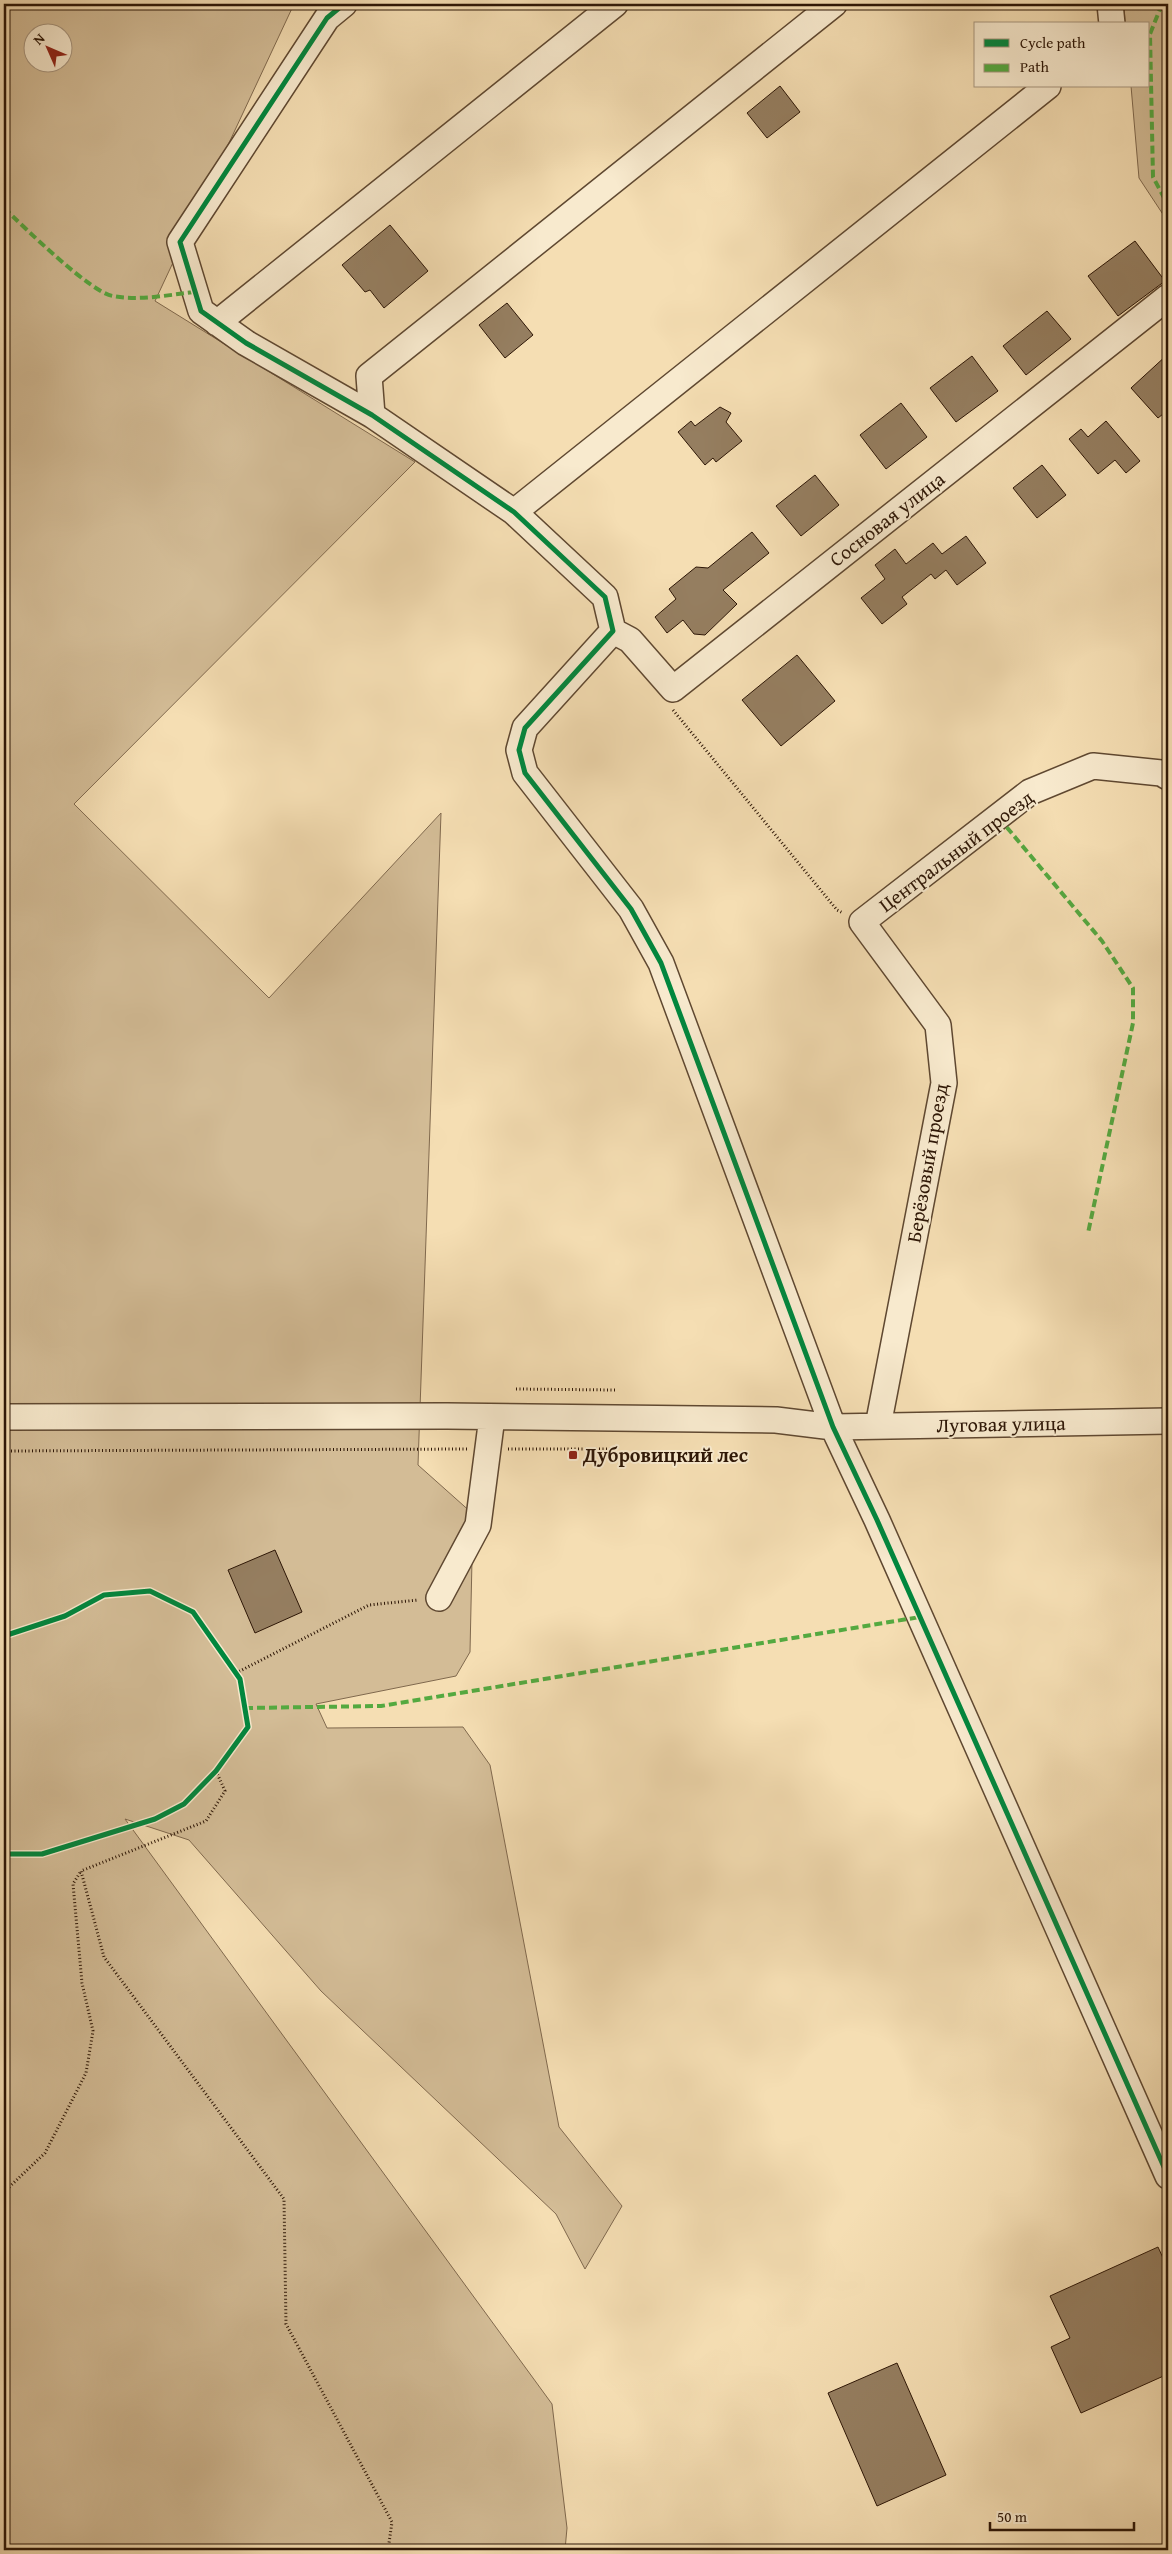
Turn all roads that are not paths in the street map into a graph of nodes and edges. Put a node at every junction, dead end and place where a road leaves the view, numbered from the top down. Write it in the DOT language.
graph roads {
  1 [pos="344,4"];
  2 [pos="615,4"];
  3 [pos="834,4"];
  4 [pos="1110,4"];
  5 [pos="1112,22"];
  6 [pos="1045,88"];
  7 [pos="1168,297"];
  8 [pos="217,323"];
  9 [pos="372,415"];
  10 [pos="514,512"];
  11 [pos="613,631"];
  12 [pos="1168,777"];
  13 [pos="862,922"];
  14 [pos="4,1417"];
  15 [pos="492,1417"];
  16 [pos="1168,1420"];
  17 [pos="878,1426"];
  18 [pos="833,1427"];
  19 [pos="439,1598"];
  20 [pos="1168,2176"];
  1 -- 8 [label="street"];
  2 -- 8 [label="street"];
  3 -- 9 [label="street"];
  4 -- 5 [label="street"];
  6 -- 10 [label="street"];
  7 -- 11 [label="street, Сосновая улица"];
  8 -- 9 [label="street"];
  9 -- 10 [label="street"];
  10 -- 11 [label="street"];
  11 -- 18 [label="street"];
  12 -- 13 [label="street, Центральный проезд"];
  13 -- 17 [label="street, Берёзовый проезд"];
  14 -- 15 [label="street, Луговая улица"];
  15 -- 18 [label="street, Луговая улица"];
  15 -- 19 [label="street"];
  16 -- 17 [label="street, Луговая улица"];
  17 -- 18 [label="street, Луговая улица"];
  18 -- 20 [label="street"];
}
